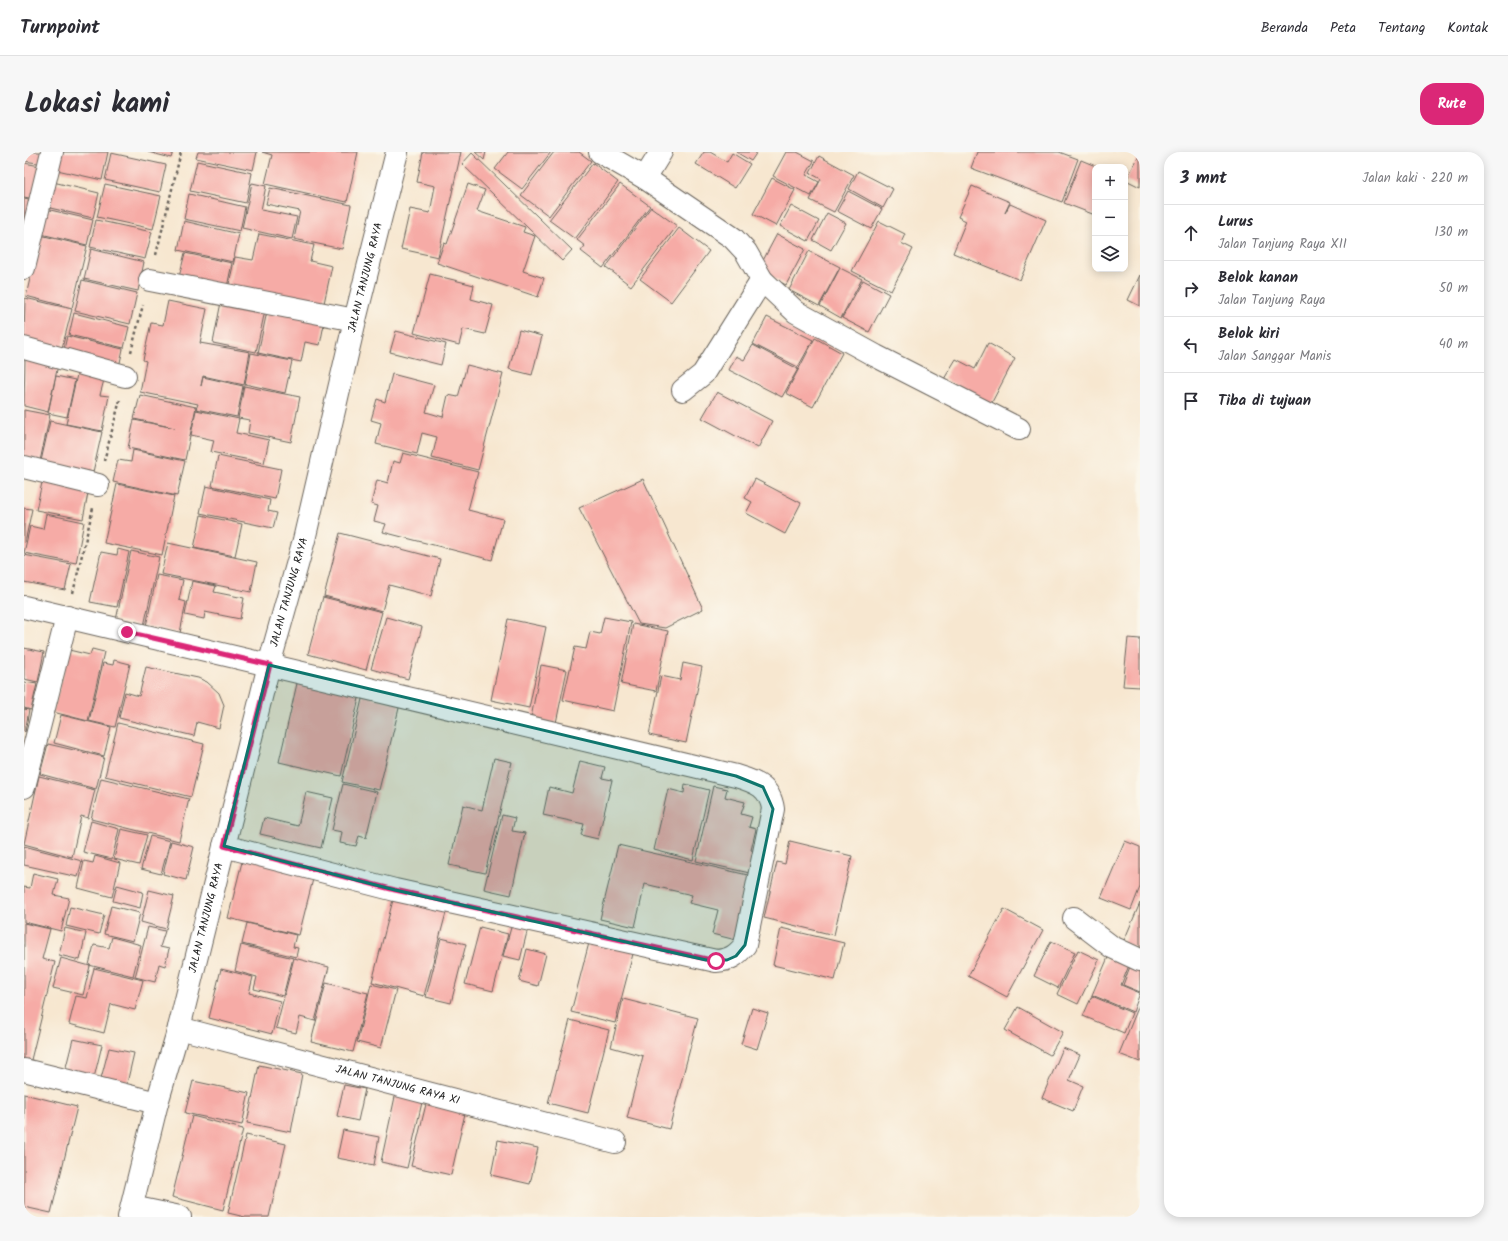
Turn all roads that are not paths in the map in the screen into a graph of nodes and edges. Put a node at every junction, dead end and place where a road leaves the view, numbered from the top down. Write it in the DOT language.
graph roads {
  1 [pos="52,152"];
  2 [pos="397,152"];
  3 [pos="600,152"];
  4 [pos="661,152"];
  5 [pos="645,178"];
  6 [pos="24,268"];
  7 [pos="150,280"];
  8 [pos="762,280"];
  9 [pos="355,320"];
  10 [pos="24,348"];
  11 [pos="126,376"];
  12 [pos="683,390"];
  13 [pos="1019,429"];
  14 [pos="24,467"];
  15 [pos="98,485"];
  16 [pos="24,607"];
  17 [pos="67,617"];
  18 [pos="270,665"];
  19 [pos="24,788"];
  20 [pos="224,846"];
  21 [pos="1074,918"];
  22 [pos="1140,960"];
  23 [pos="179,1028"];
  24 [pos="24,1070"];
  25 [pos="157,1103"];
  26 [pos="615,1142"];
  27 [pos="131,1212"];
  28 [pos="180,1217"];
  1 -- 6 [label="street"];
  2 -- 9 [label="street, JALAN TANJUNG RAYA"];
  3 -- 5 [label="street"];
  4 -- 5 [label="street"];
  5 -- 8 [label="street"];
  7 -- 9 [label="street"];
  8 -- 12 [label="street"];
  8 -- 13 [label="street"];
  9 -- 18 [label="street, JALAN TANJUNG RAYA"];
  10 -- 11 [label="street"];
  14 -- 15 [label="street"];
  16 -- 17 [label="street"];
  17 -- 18 [label="street"];
  17 -- 19 [label="street"];
  18 -- 20 [label="street, JALAN TANJUNG RAYA"];
  18 -- 20 [label="street"];
  20 -- 23 [label="street, JALAN TANJUNG RAYA"];
  21 -- 22 [label="street"];
  23 -- 25 [label="street, JALAN TANJUNG RAYA"];
  23 -- 26 [label="street, JALAN TANJUNG RAYA XI"];
  24 -- 25 [label="street"];
  25 -- 27 [label="street, JALAN TANJUNG RAYA"];
  27 -- 28 [label="street"];
}
